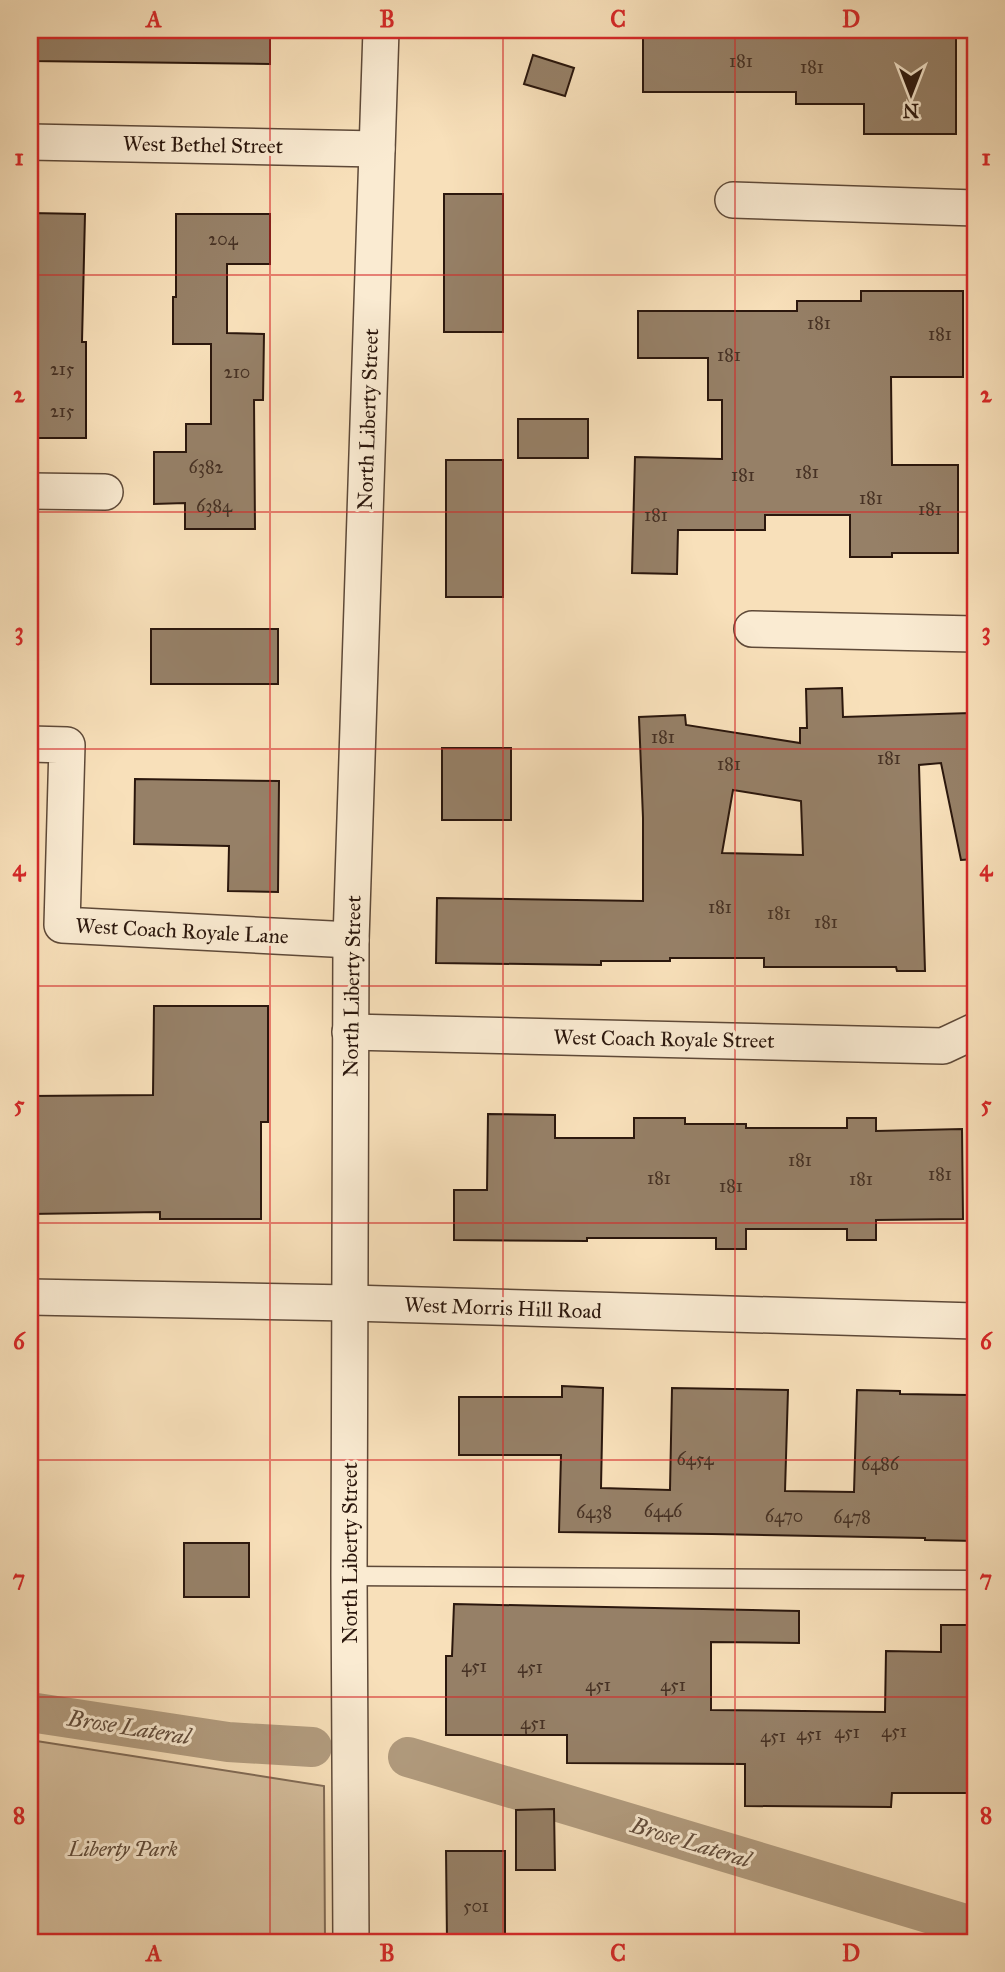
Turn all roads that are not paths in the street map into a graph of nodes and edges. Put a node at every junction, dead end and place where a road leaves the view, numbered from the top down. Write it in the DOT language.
graph roads {
  1 [pos="380,30"];
  2 [pos="30,142"];
  3 [pos="377,149"];
  4 [pos="733,200"];
  5 [pos="975,208"];
  6 [pos="30,491"];
  7 [pos="105,492"];
  8 [pos="752,629"];
  9 [pos="975,634"];
  10 [pos="30,744"];
  11 [pos="351,940"];
  12 [pos="975,1031"];
  13 [pos="350,1032"];
  14 [pos="30,1297"];
  15 [pos="350,1303"];
  16 [pos="975,1321"];
  17 [pos="349,1576"];
  18 [pos="975,1580"];
  19 [pos="351,1942"];
  1 -- 3 [label="street, North Liberty Street"];
  2 -- 3 [label="street, West Bethel Street"];
  3 -- 11 [label="street, North Liberty Street"];
  4 -- 5 [label="street"];
  6 -- 7 [label="street"];
  8 -- 9 [label="street"];
  10 -- 11 [label="street, West Coach Royale Lane"];
  11 -- 13 [label="street, North Liberty Street"];
  12 -- 13 [label="street, West Coach Royale Street"];
  13 -- 15 [label="street, North Liberty Street"];
  14 -- 15 [label="street, West Morris Hill Road"];
  15 -- 16 [label="street, West Morris Hill Road"];
  15 -- 17 [label="street, North Liberty Street"];
  17 -- 18 [label="lane"];
  17 -- 19 [label="street, North Liberty Street"];
}
